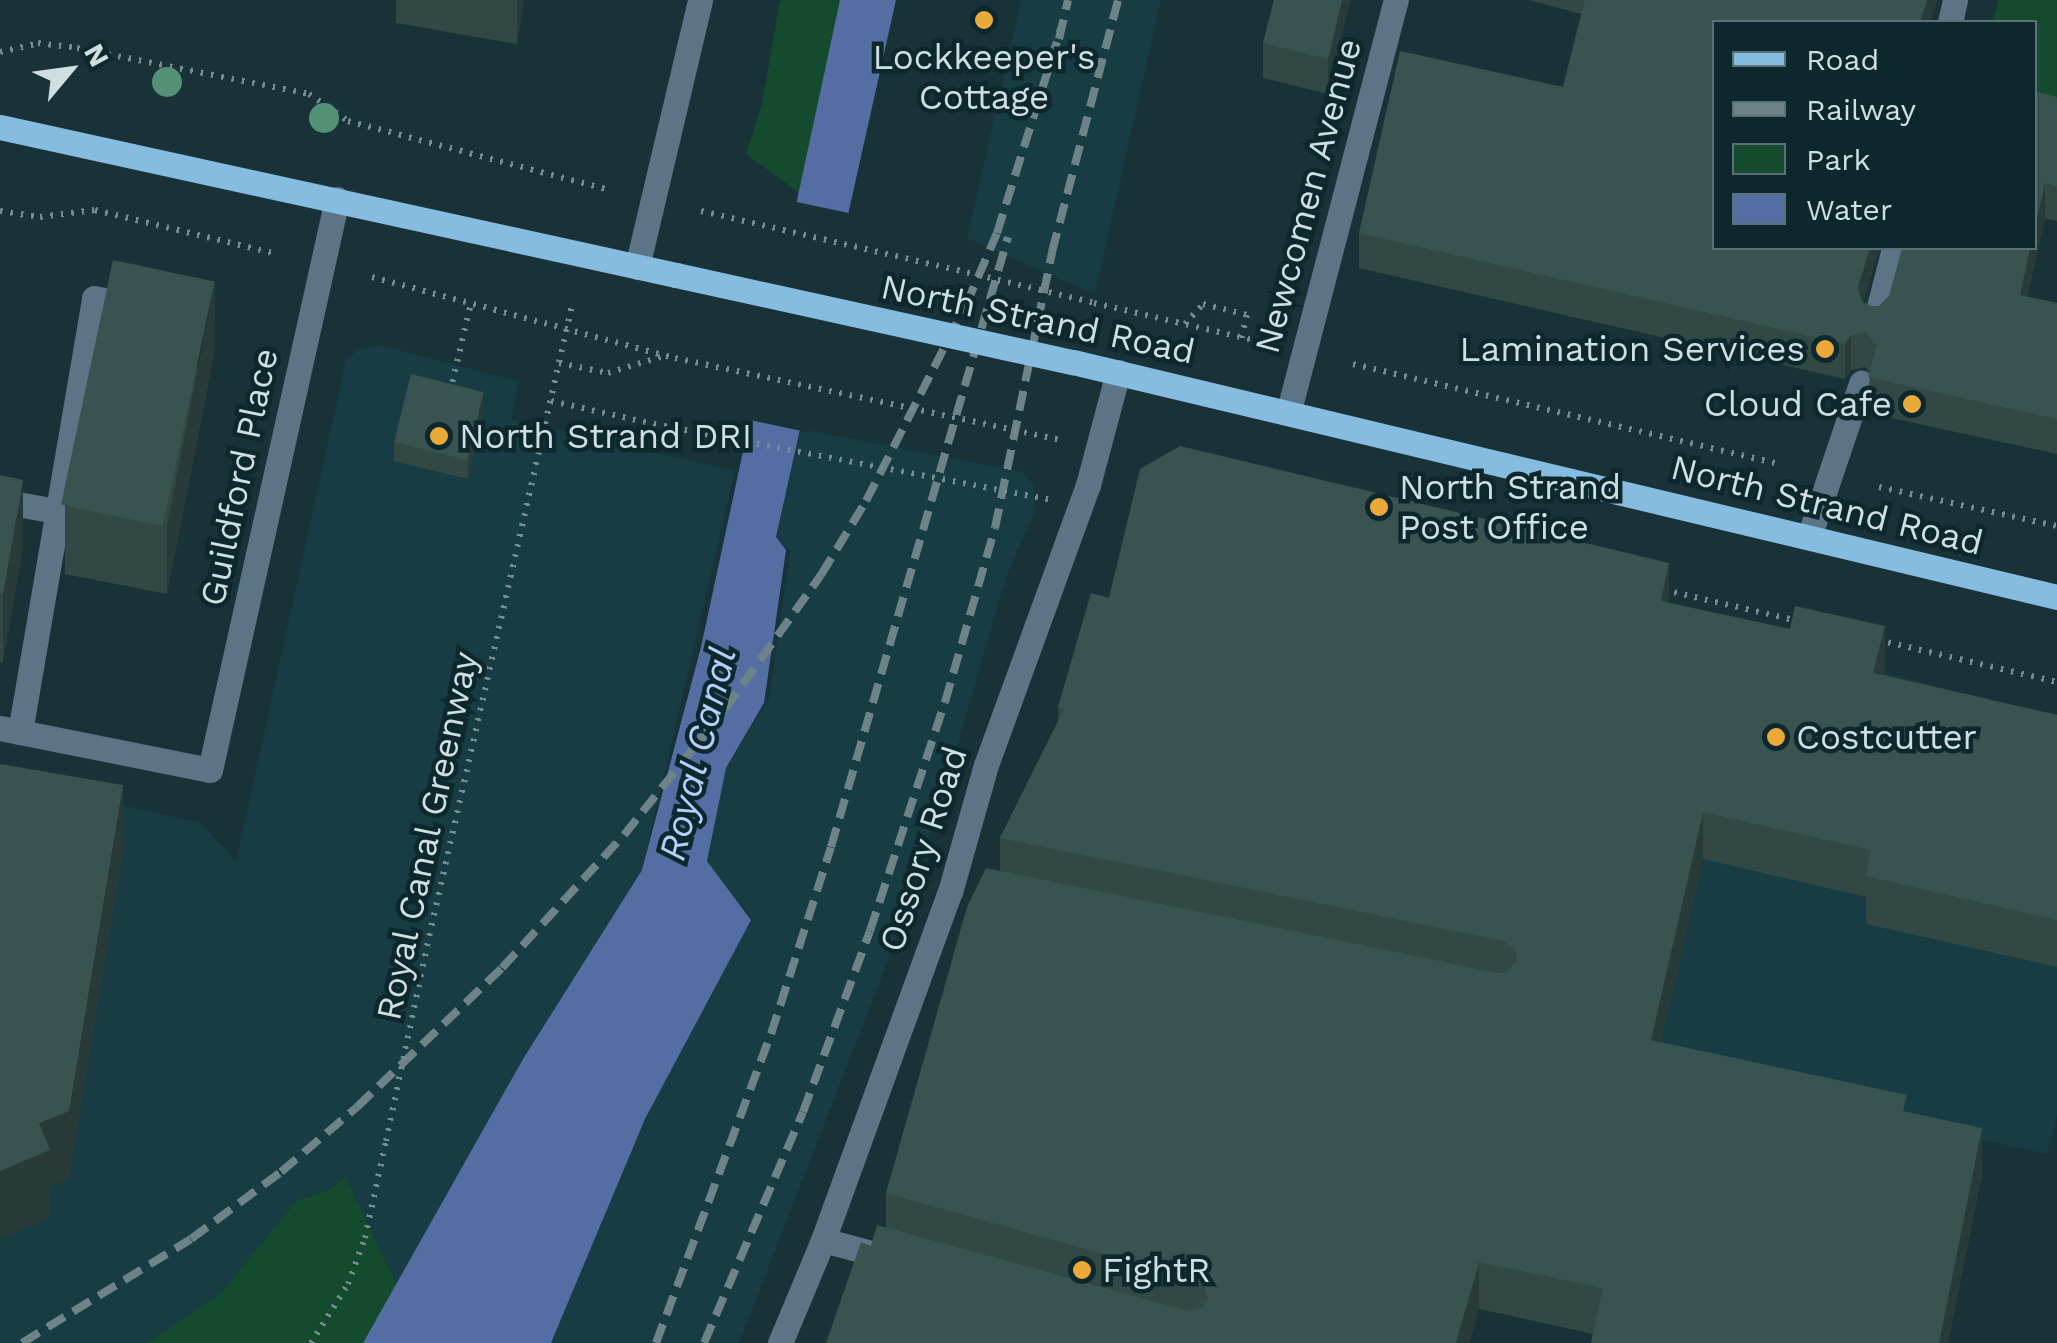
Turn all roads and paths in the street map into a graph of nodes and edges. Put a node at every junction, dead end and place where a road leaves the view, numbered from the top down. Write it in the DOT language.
graph roads {
  1 [pos="700,0"];
  2 [pos="1396,0"];
  3 [pos="0,52"];
  4 [pos="0,127"];
  5 [pos="598,183"];
  6 [pos="337,199"];
  7 [pos="721,216"];
  8 [pos="1893,250"];
  9 [pos="637,266"];
  10 [pos="471,303"];
  11 [pos="159,311"];
  12 [pos="1186,324"];
  13 [pos="1874,326"];
  14 [pos="1242,335"];
  15 [pos="1303,352"];
  16 [pos="665,356"];
  17 [pos="558,364"];
  18 [pos="1118,372"];
  19 [pos="1861,383"];
  20 [pos="551,401"];
  21 [pos="447,402"];
  22 [pos="1289,410"];
  23 [pos="1098,452"];
  24 [pos="1829,476"];
  25 [pos="0,500"];
  26 [pos="1052,500"];
  27 [pos="57,511"];
  28 [pos="2057,526"];
  29 [pos="1809,537"];
  30 [pos="1652,587"];
  31 [pos="2057,596"];
  32 [pos="1804,623"];
  33 [pos="1859,636"];
  34 [pos="2057,682"];
  35 [pos="10,730"];
  36 [pos="823,1240"];
  37 [pos="915,1266"];
  38 [pos="312,1343"];
  39 [pos="780,1343"];
  1 -- 9 [label="street"];
  2 -- 15 [label="street, Newcomen Avenue"];
  3 -- 5 [label="path"];
  4 -- 6 [label="main road, North Strand Road"];
  6 -- 9 [label="main road, North Strand Road"];
  6 -- 35 [label="street, Guildford Place"];
  7 -- 12 [label="path, North Strand Road, bridge"];
  8 -- 13 [label="street"];
  9 -- 18 [label="main road, North Strand Road, bridge"];
  10 -- 21 [label="path"];
  11 -- 27 [label="street"];
  12 -- 14 [label="path, North Strand Road"];
  12 -- 14 [label="path"];
  14 -- 15 [label="path, North Strand Road"];
  15 -- 22 [label="street, Newcomen Avenue"];
  15 -- 24 [label="path, North Strand Road"];
  16 -- 17 [label="path"];
  16 -- 17 [label="path, Royal Canal Greenway"];
  16 -- 23 [label="path, bridge"];
  17 -- 20 [label="path, Royal Canal Greenway"];
  18 -- 22 [label="main road, North Strand Road"];
  18 -- 23 [label="street, Ossory Road"];
  19 -- 24 [label="street"];
  20 -- 26 [label="path, bridge"];
  20 -- 38 [label="path, Royal Canal Greenway, bridge"];
  22 -- 29 [label="main road, North Strand Road"];
  23 -- 36 [label="street, Ossory Road"];
  24 -- 28 [label="path, North Strand Road"];
  24 -- 29 [label="street"];
  25 -- 27 [label="street"];
  27 -- 35 [label="street"];
  29 -- 31 [label="main road, North Strand Road"];
  30 -- 32 [label="path"];
  33 -- 34 [label="path"];
  36 -- 37 [label="street"];
  36 -- 39 [label="street, Ossory Road"];
}
